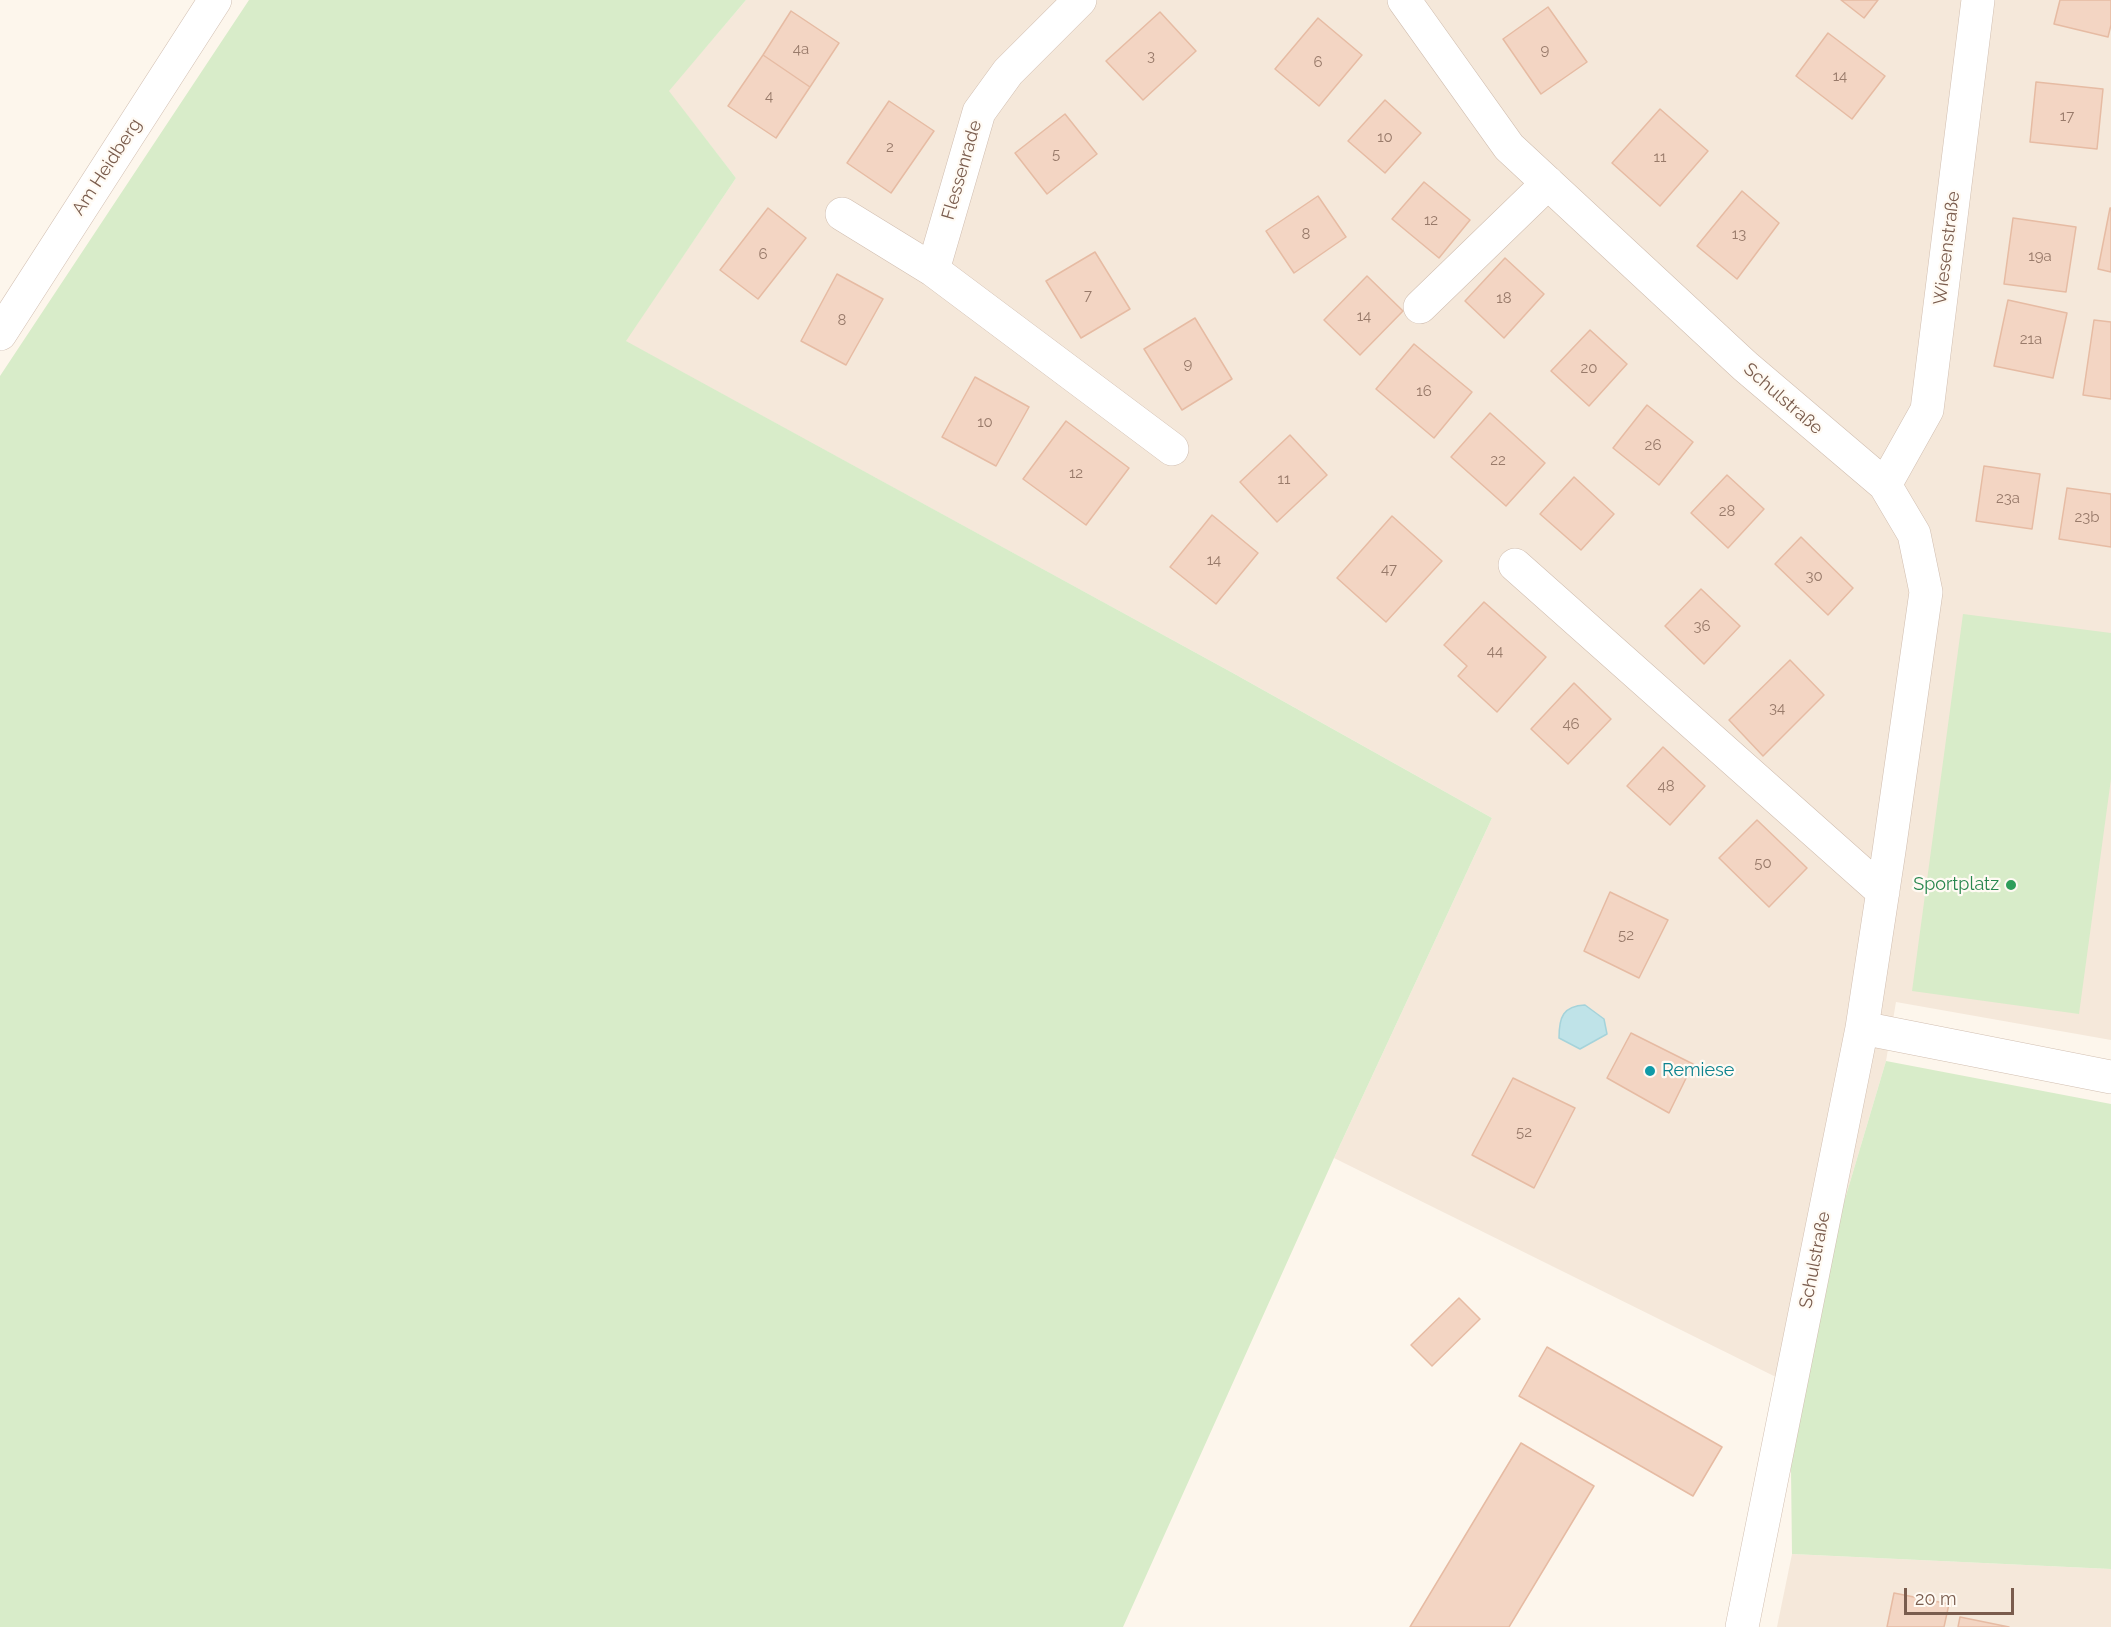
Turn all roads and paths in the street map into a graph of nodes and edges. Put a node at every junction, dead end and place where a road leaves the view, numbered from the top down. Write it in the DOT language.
graph roads {
  1 [pos="215,0"];
  2 [pos="1080,0"];
  3 [pos="1404,0"];
  4 [pos="1978,0"];
  5 [pos="1548,183"];
  6 [pos="842,214"];
  7 [pos="933,270"];
  8 [pos="1420,307"];
  9 [pos="0,334"];
  10 [pos="1172,449"];
  11 [pos="1885,485"];
  12 [pos="1515,565"];
  13 [pos="1883,892"];
  14 [pos="1862,1028"];
  15 [pos="2111,1077"];
  16 [pos="1742,1627"];
  1 -- 9 [label="street, Am Heidberg"];
  2 -- 7 [label="street, Flessenrade"];
  3 -- 5 [label="street, Schulstraße"];
  4 -- 11 [label="street, Wiesenstraße"];
  5 -- 8 [label="street"];
  5 -- 11 [label="street, Schulstraße"];
  6 -- 7 [label="street"];
  7 -- 10 [label="street"];
  11 -- 13 [label="street, Schulstraße"];
  12 -- 13 [label="street"];
  13 -- 14 [label="street, Schulstraße"];
  14 -- 15 [label="street"];
  14 -- 16 [label="street, Schulstraße"];
}
